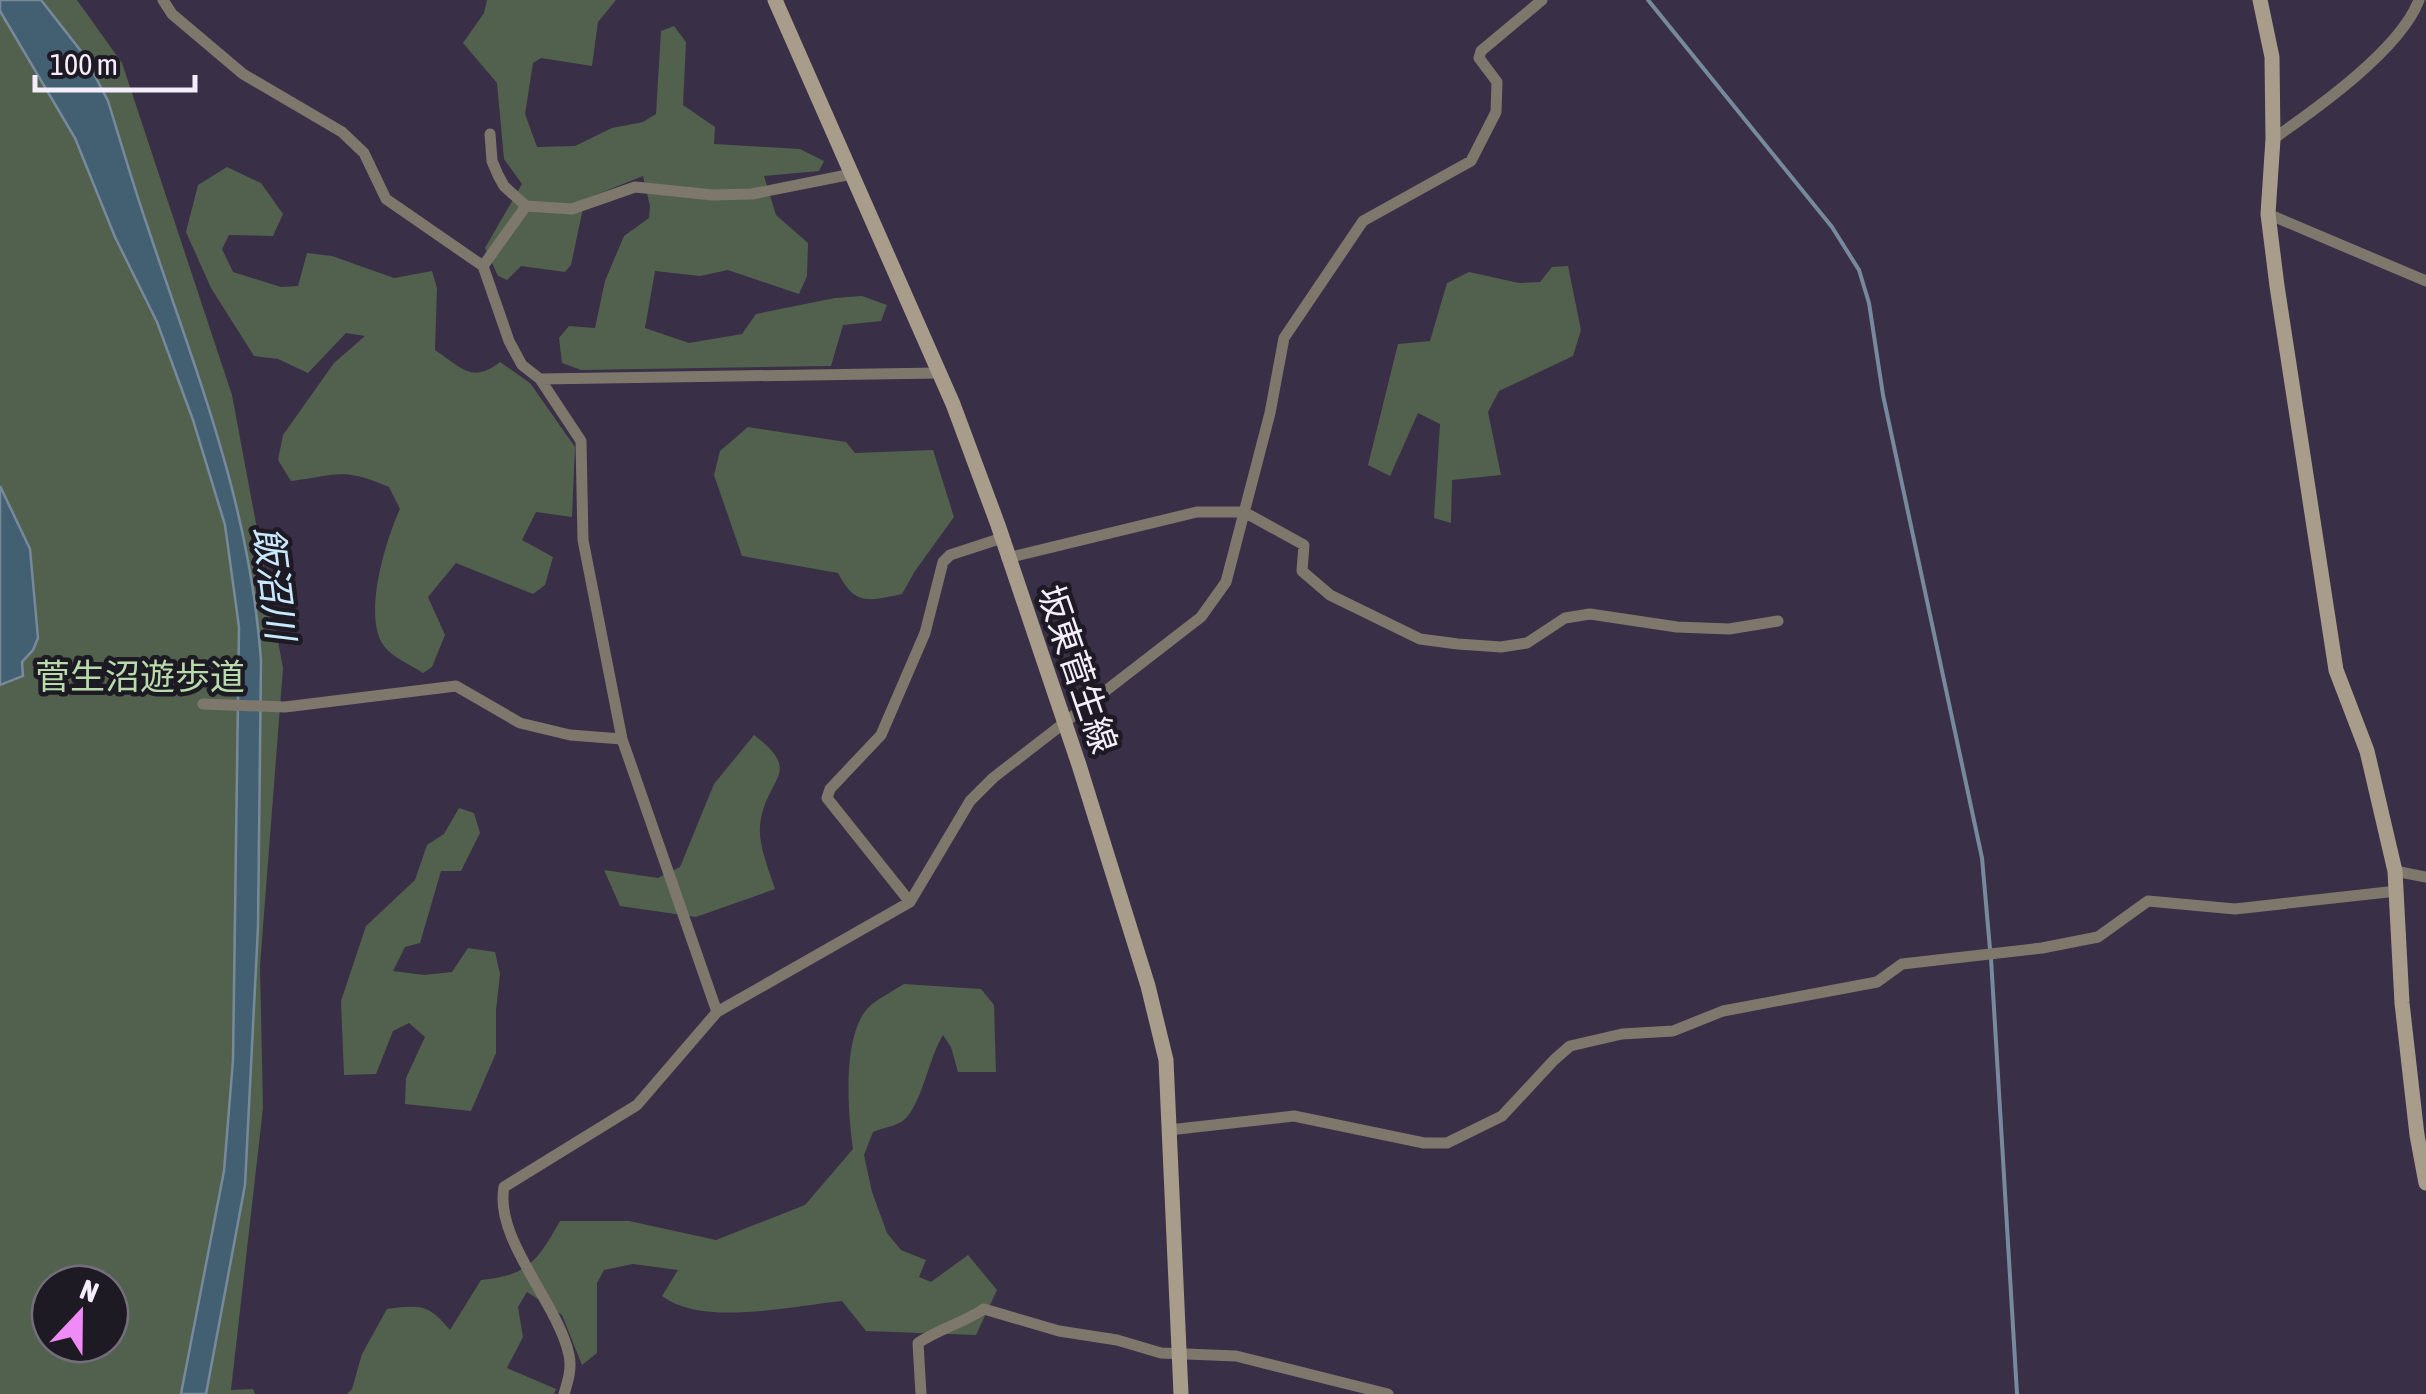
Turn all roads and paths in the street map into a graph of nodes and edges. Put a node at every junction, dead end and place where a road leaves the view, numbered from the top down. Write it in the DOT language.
graph roads {
  1 [pos="163,0"];
  2 [pos="776,0"];
  3 [pos="1542,0"];
  4 [pos="2260,0"];
  5 [pos="2418,0"];
  6 [pos="490,134"];
  7 [pos="2274,140"];
  8 [pos="852,174"];
  9 [pos="526,206"];
  10 [pos="2268,214"];
  11 [pos="483,266"];
  12 [pos="2426,281"];
  13 [pos="938,373"];
  14 [pos="540,380"];
  15 [pos="1244,512"];
  16 [pos="1002,538"];
  17 [pos="1007,558"];
  18 [pos="1778,621"];
  19 [pos="206,704"];
  20 [pos="1064,724"];
  21 [pos="622,740"];
  22 [pos="2395,871"];
  23 [pos="2426,877"];
  24 [pos="2396,891"];
  25 [pos="910,902"];
  26 [pos="717,1012"];
  27 [pos="1169,1130"];
  28 [pos="2426,1183"];
  29 [pos="1179,1354"];
  30 [pos="564,1394"];
  31 [pos="921,1394"];
  32 [pos="1181,1394"];
  33 [pos="1388,1394"];
  1 -- 11 [label="street"];
  2 -- 8 [label="main road, 坂東菅生線"];
  3 -- 15 [label="street"];
  4 -- 7 [label="main road"];
  5 -- 7 [label="street"];
  6 -- 9 [label="street"];
  7 -- 10 [label="main road"];
  8 -- 9 [label="street"];
  8 -- 13 [label="main road, 坂東菅生線"];
  9 -- 11 [label="street"];
  10 -- 12 [label="street"];
  10 -- 22 [label="main road"];
  11 -- 14 [label="street"];
  13 -- 14 [label="street"];
  13 -- 16 [label="main road, 坂東菅生線"];
  14 -- 21 [label="street"];
  15 -- 17 [label="street"];
  15 -- 18 [label="street"];
  15 -- 20 [label="street"];
  16 -- 17 [label="main road, 坂東菅生線"];
  16 -- 25 [label="street"];
  17 -- 20 [label="main road, 坂東菅生線"];
  19 -- 21 [label="street"];
  20 -- 25 [label="street"];
  20 -- 27 [label="main road, 坂東菅生線"];
  21 -- 26 [label="street"];
  22 -- 23 [label="street"];
  22 -- 24 [label="main road"];
  24 -- 27 [label="street"];
  24 -- 28 [label="main road"];
  25 -- 26 [label="street"];
  26 -- 30 [label="street"];
  27 -- 29 [label="main road, 坂東菅生線"];
  29 -- 31 [label="street"];
  29 -- 32 [label="main road, 坂東菅生線"];
  29 -- 33 [label="street"];
}
